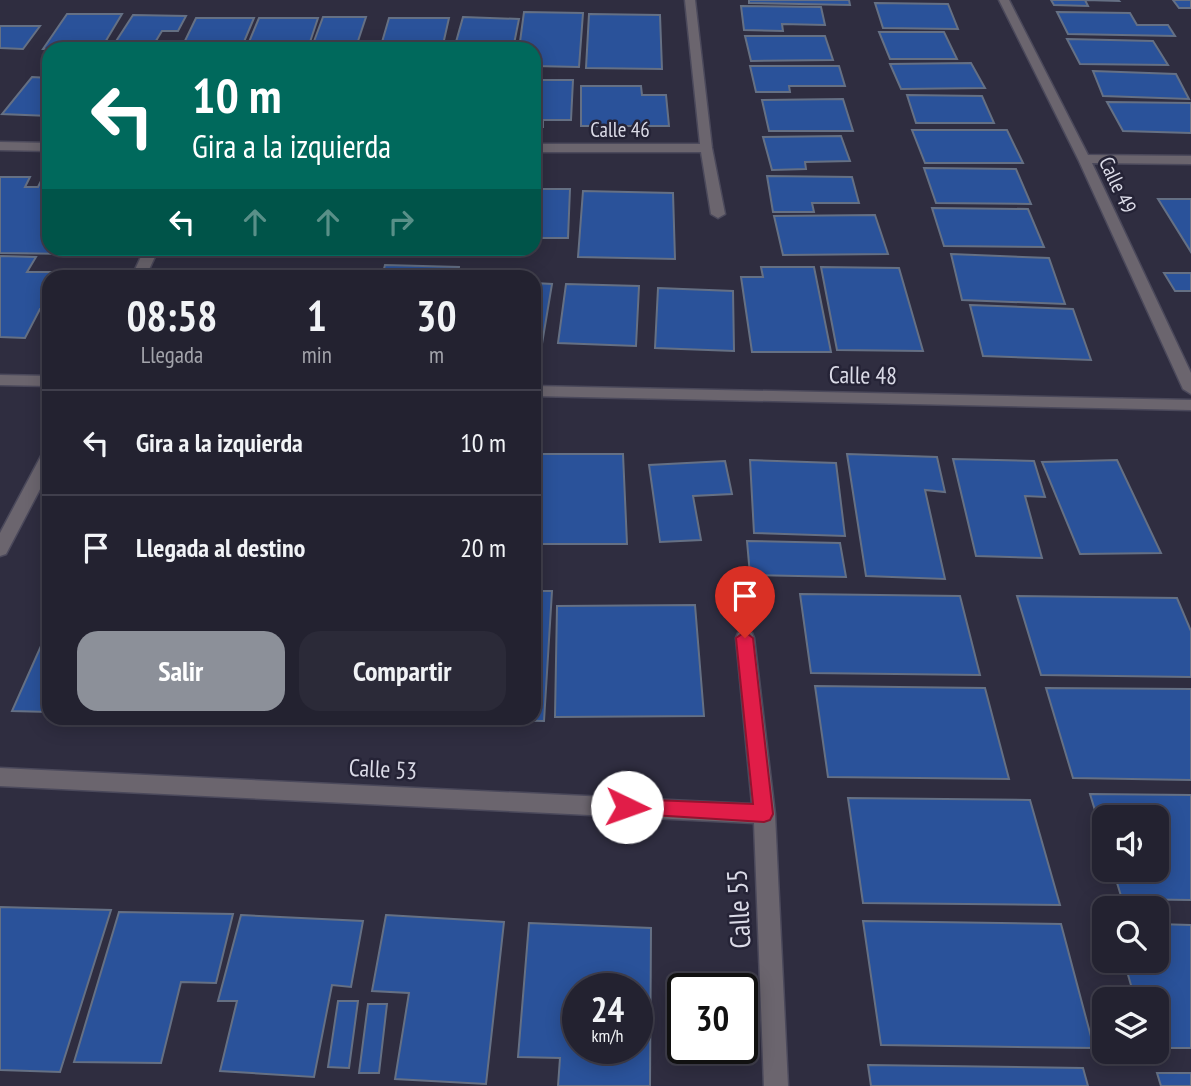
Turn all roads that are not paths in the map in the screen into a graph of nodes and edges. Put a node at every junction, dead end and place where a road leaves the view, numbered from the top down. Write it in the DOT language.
graph roads {
  1 [pos="690,0"];
  2 [pos="1004,0"];
  3 [pos="0,146"];
  4 [pos="42,147"];
  5 [pos="541,148"];
  6 [pos="706,148"];
  7 [pos="1084,159"];
  8 [pos="1191,160"];
  9 [pos="718,214"];
  10 [pos="0,380"];
  11 [pos="42,381"];
  12 [pos="1191,389"];
  13 [pos="541,391"];
  14 [pos="1191,405"];
  15 [pos="42,469"];
  16 [pos="0,549"];
  17 [pos="745,638"];
  18 [pos="0,778"];
  19 [pos="764,814"];
  20 [pos="776,1086"];
  1 -- 6 [label="street"];
  2 -- 7 [label="street, Calle 49"];
  3 -- 4 [label="street"];
  5 -- 6 [label="street, Calle 46"];
  6 -- 9 [label="street"];
  7 -- 8 [label="street"];
  7 -- 12 [label="street, Calle 49"];
  10 -- 11 [label="street"];
  13 -- 14 [label="street, Calle 48"];
  15 -- 16 [label="street"];
  17 -- 19 [label="street, Calle 55"];
  18 -- 19 [label="street, Calle 53"];
  19 -- 20 [label="street, Calle 55"];
}
